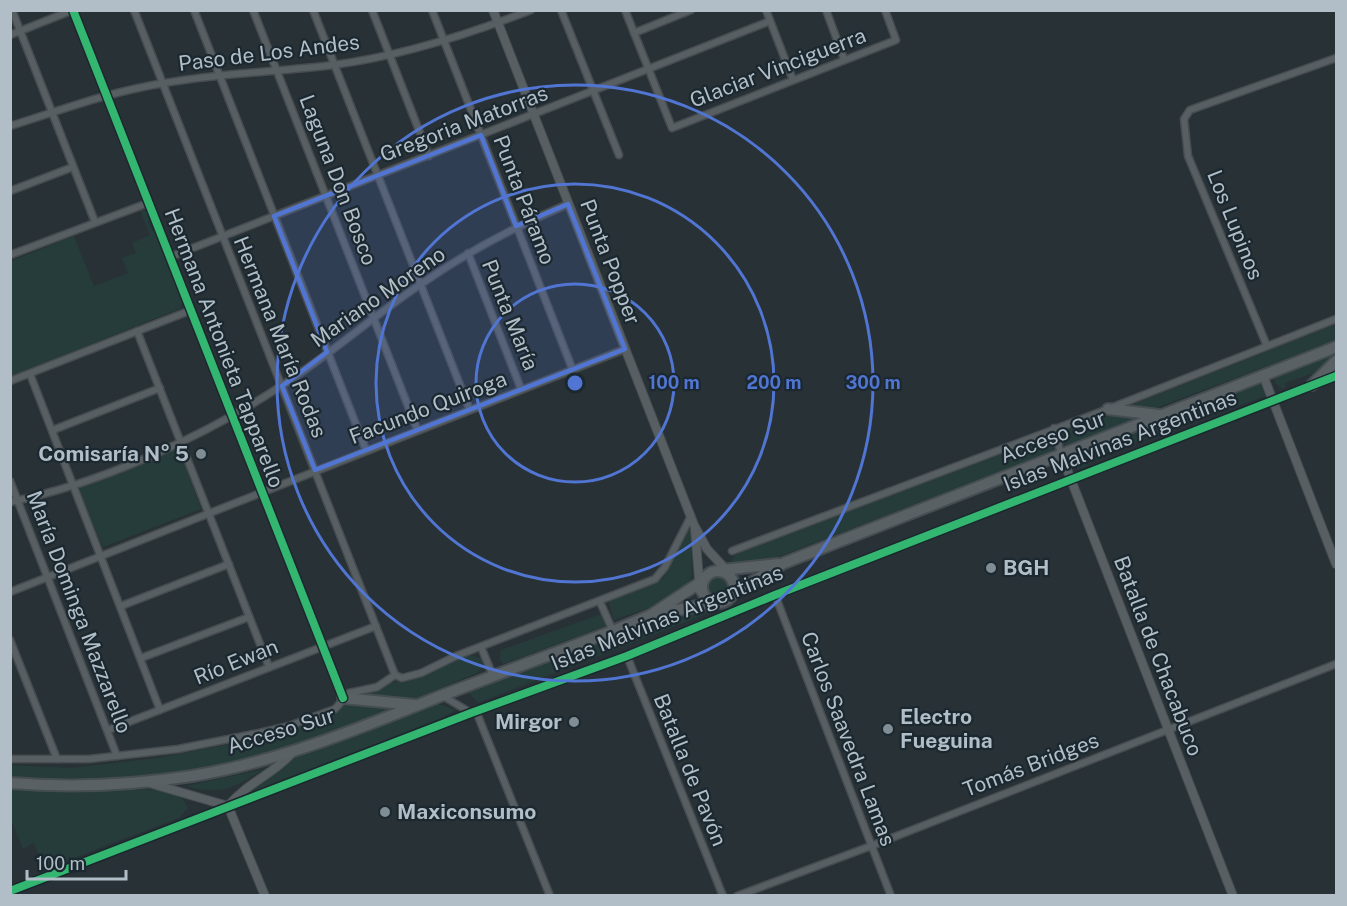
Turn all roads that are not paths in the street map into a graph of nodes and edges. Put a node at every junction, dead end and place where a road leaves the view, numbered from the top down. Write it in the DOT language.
graph roads {
  1 [pos="12,10"];
  2 [pos="135,10"];
  3 [pos="194,10"];
  4 [pos="253,10"];
  5 [pos="313,10"];
  6 [pos="372,10"];
  7 [pos="432,10"];
  8 [pos="493,10"];
  9 [pos="531,10"];
  10 [pos="561,10"];
  11 [pos="625,10"];
  12 [pos="691,10"];
  13 [pos="766,10"];
  14 [pos="826,10"];
  15 [pos="885,10"];
  16 [pos="73,11"];
  17 [pos="770,21"];
  18 [pos="498,23"];
  19 [pos="20,31"];
  20 [pos="634,33"];
  21 [pos="10,35"];
  22 [pos="444,41"];
  23 [pos="389,54"];
  24 [pos="1336,58"];
  25 [pos="844,59"];
  26 [pos="334,65"];
  27 [pos="648,69"];
  28 [pos="277,70"];
  29 [pos="219,75"];
  30 [pos="793,80"];
  31 [pos="163,83"];
  32 [pos="592,91"];
  33 [pos="108,96"];
  34 [pos="52,113"];
  35 [pos="534,115"];
  36 [pos="10,126"];
  37 [pos="481,135"];
  38 [pos="619,155"];
  39 [pos="429,156"];
  40 [pos="73,167"];
  41 [pos="379,175"];
  42 [pos="10,191"];
  43 [pos="326,196"];
  44 [pos="148,203"];
  45 [pos="568,204"];
  46 [pos="274,216"];
  47 [pos="95,222"];
  48 [pos="516,226"];
  49 [pos="222,236"];
  50 [pos="468,254"];
  51 [pos="10,255"];
  52 [pos="170,256"];
  53 [pos="421,284"];
  54 [pos="189,311"];
  55 [pos="373,318"];
  56 [pos="1336,319"];
  57 [pos="137,331"];
  58 [pos="1267,346"];
  59 [pos="1336,347"];
  60 [pos="625,349"];
  61 [pos="327,352"];
  62 [pos="1336,361"];
  63 [pos="573,368"];
  64 [pos="30,374"];
  65 [pos="1263,375"];
  66 [pos="1336,376"];
  67 [pos="10,381"];
  68 [pos="1312,385"];
  69 [pos="282,386"];
  70 [pos="160,388"];
  71 [pos="521,389"];
  72 [pos="1274,402"];
  73 [pos="469,408"];
  74 [pos="1108,409"];
  75 [pos="231,416"];
  76 [pos="1162,416"];
  77 [pos="1054,428"];
  78 [pos="417,429"];
  79 [pos="53,430"];
  80 [pos="181,441"];
  81 [pos="366,450"];
  82 [pos="1061,454"];
  83 [pos="315,470"];
  84 [pos="1071,480"];
  85 [pos="10,481"];
  86 [pos="72,484"];
  87 [pos="262,492"];
  88 [pos="14,501"];
  89 [pos="208,512"];
  90 [pos="691,516"];
  91 [pos="694,525"];
  92 [pos="707,549"];
  93 [pos="732,551"];
  94 [pos="101,554"];
  95 [pos="784,563"];
  96 [pos="229,564"];
  97 [pos="1336,564"];
  98 [pos="762,566"];
  99 [pos="727,572"];
  100 [pos="47,577"];
  101 [pos="700,586"];
  102 [pos="10,592"];
  103 [pos="732,594"];
  104 [pos="775,595"];
  105 [pos="600,602"];
  106 [pos="717,603"];
  107 [pos="121,606"];
  108 [pos="651,615"];
  109 [pos="249,617"];
  110 [pos="376,626"];
  111 [pos="614,631"];
  112 [pos="10,640"];
  113 [pos="322,646"];
  114 [pos="481,647"];
  115 [pos="627,656"];
  116 [pos="141,658"];
  117 [pos="1336,664"];
  118 [pos="269,667"];
  119 [pos="395,675"];
  120 [pos="493,676"];
  121 [pos="443,695"];
  122 [pos="343,698"];
  123 [pos="418,706"];
  124 [pos="160,710"];
  125 [pos="474,712"];
  126 [pos="1167,729"];
  127 [pos="108,730"];
  128 [pos="295,749"];
  129 [pos="117,756"];
  130 [pos="10,759"];
  131 [pos="57,759"];
  132 [pos="144,782"];
  133 [pos="10,783"];
  134 [pos="228,806"];
  135 [pos="871,846"];
  136 [pos="10,891"];
  137 [pos="265,896"];
  138 [pos="550,896"];
  139 [pos="723,896"];
  140 [pos="737,896"];
  141 [pos="891,896"];
  142 [pos="1233,896"];
  1 -- 19 [label="street"];
  2 -- 31 [label="street, Hermana María Rodas"];
  3 -- 29 [label="street"];
  4 -- 28 [label="street, Laguna Don Bosco"];
  5 -- 26 [label="street"];
  6 -- 23 [label="street"];
  7 -- 22 [label="street, Punta Páramo"];
  8 -- 18 [label="street, Punta Popper"];
  9 -- 18 [label="street, Paso de Los Andes"];
  10 -- 32 [label="street"];
  11 -- 20 [label="street"];
  12 -- 20 [label="street"];
  13 -- 17 [label="street"];
  14 -- 25 [label="street"];
  15 -- 25 [label="street, Glaciar Vinciguerra"];
  16 -- 19 [label="street"];
  16 -- 33 [label="street, Hermana Antonieta Tapparello"];
  17 -- 27 [label="street, Gregoria Matorras"];
  17 -- 30 [label="street"];
  18 -- 22 [label="street, Paso de Los Andes"];
  18 -- 35 [label="street, Punta Popper"];
  19 -- 21 [label="street"];
  19 -- 34 [label="street"];
  20 -- 27 [label="street"];
  22 -- 23 [label="street, Paso de Los Andes"];
  22 -- 37 [label="street, Punta Páramo"];
  23 -- 26 [label="street, Paso de Los Andes"];
  23 -- 39 [label="street"];
  24 -- 58 [label="street, Los Lupinos"];
  25 -- 30 [label="street, Glaciar Vinciguerra"];
  26 -- 28 [label="street, Paso de Los Andes"];
  26 -- 41 [label="street"];
  27 -- 30 [label="street, Glaciar Vinciguerra"];
  27 -- 32 [label="street, Gregoria Matorras"];
  28 -- 29 [label="street, Paso de Los Andes"];
  28 -- 43 [label="street, Laguna Don Bosco"];
  29 -- 31 [label="street, Paso de Los Andes"];
  29 -- 46 [label="street"];
  31 -- 33 [label="street, Paso de Los Andes"];
  31 -- 49 [label="street, Hermana María Rodas"];
  32 -- 35 [label="street, Gregoria Matorras"];
  32 -- 38 [label="street"];
  33 -- 34 [label="street, Paso de Los Andes"];
  33 -- 44 [label="street, Hermana Antonieta Tapparello"];
  34 -- 36 [label="street, Paso de Los Andes"];
  34 -- 40 [label="street"];
  35 -- 37 [label="street, Gregoria Matorras"];
  35 -- 45 [label="street, Punta Popper"];
  37 -- 39 [label="street, Gregoria Matorras"];
  37 -- 48 [label="street, Punta Páramo"];
  39 -- 41 [label="street, Gregoria Matorras"];
  40 -- 42 [label="street"];
  40 -- 47 [label="street"];
  41 -- 43 [label="street, Gregoria Matorras"];
  41 -- 53 [label="street"];
  43 -- 46 [label="street, Gregoria Matorras"];
  43 -- 55 [label="street, Laguna Don Bosco"];
  44 -- 47 [label="street"];
  44 -- 52 [label="street, Hermana Antonieta Tapparello"];
  45 -- 48 [label="street, Mariano Moreno"];
  45 -- 60 [label="street, Punta Popper"];
  46 -- 49 [label="street, Gregoria Matorras"];
  46 -- 61 [label="street"];
  47 -- 51 [label="street"];
  48 -- 50 [label="street, Mariano Moreno"];
  48 -- 63 [label="street, Punta Páramo"];
  49 -- 52 [label="street, Gregoria Matorras"];
  49 -- 69 [label="street, Hermana María Rodas"];
  50 -- 53 [label="street, Mariano Moreno"];
  50 -- 71 [label="street, Punta María"];
  52 -- 54 [label="street, Hermana Antonieta Tapparello"];
  53 -- 55 [label="street, Mariano Moreno"];
  53 -- 73 [label="street"];
  54 -- 57 [label="street"];
  54 -- 75 [label="street, Hermana Antonieta Tapparello"];
  55 -- 61 [label="street, Mariano Moreno"];
  55 -- 78 [label="street, Laguna Don Bosco"];
  56 -- 58 [label="street, Islas Malvinas Argentinas"];
  57 -- 64 [label="street"];
  57 -- 70 [label="street"];
  58 -- 74 [label="street, Islas Malvinas Argentinas"];
  59 -- 65 [label="main road, Acceso Sur"];
  60 -- 63 [label="street, Facundo Quiroga"];
  60 -- 90 [label="street, Punta Popper"];
  61 -- 69 [label="street, Mariano Moreno"];
  61 -- 81 [label="street"];
  62 -- 68 [label="main road"];
  63 -- 71 [label="street, Facundo Quiroga"];
  64 -- 67 [label="street"];
  64 -- 79 [label="street"];
  65 -- 72 [label="street"];
  65 -- 76 [label="main road, Acceso Sur"];
  66 -- 68 [label="street, Islas Malvinas Argentinas"];
  68 -- 72 [label="street, Islas Malvinas Argentinas"];
  69 -- 75 [label="street, Mariano Moreno"];
  69 -- 83 [label="street, Hermana María Rodas"];
  70 -- 79 [label="street"];
  70 -- 80 [label="street"];
  71 -- 73 [label="street, Facundo Quiroga"];
  72 -- 84 [label="street, Islas Malvinas Argentinas"];
  72 -- 97 [label="street"];
  73 -- 78 [label="street, Facundo Quiroga"];
  74 -- 76 [label="main road"];
  74 -- 77 [label="street, Islas Malvinas Argentinas"];
  75 -- 80 [label="street, Mariano Moreno"];
  75 -- 87 [label="street, Hermana Antonieta Tapparello"];
  76 -- 82 [label="main road, Acceso Sur"];
  77 -- 82 [label="street, Batalla de Chacabuco"];
  77 -- 93 [label="street, Islas Malvinas Argentinas"];
  78 -- 81 [label="street, Facundo Quiroga"];
  79 -- 86 [label="street"];
  80 -- 86 [label="street, Mariano Moreno"];
  80 -- 89 [label="street"];
  81 -- 83 [label="street, Facundo Quiroga"];
  82 -- 84 [label="street, Batalla de Chacabuco"];
  82 -- 95 [label="main road, Acceso Sur"];
  83 -- 87 [label="street, Facundo Quiroga"];
  83 -- 110 [label="street, Hermana María Rodas"];
  84 -- 104 [label="street, Islas Malvinas Argentinas"];
  84 -- 126 [label="street, Batalla de Chacabuco"];
  85 -- 88 [label="street, María Dominga Mazzarello"];
  86 -- 88 [label="street, Mariano Moreno"];
  86 -- 94 [label="street"];
  87 -- 89 [label="street, Facundo Quiroga"];
  87 -- 113 [label="street, Hermana Antonieta Tapparello"];
  88 -- 100 [label="street, María Dominga Mazzarello"];
  89 -- 94 [label="street, Facundo Quiroga"];
  89 -- 96 [label="street"];
  90 -- 91 [label="street, Punta Popper"];
  90 -- 105 [label="street"];
  91 -- 92 [label="street, Punta Popper"];
  91 -- 101 [label="street, Punta Popper"];
  92 -- 98 [label="street"];
  92 -- 99 [label="street, Punta Popper"];
  94 -- 100 [label="street, Facundo Quiroga"];
  94 -- 107 [label="street"];
  95 -- 98 [label="main road, Acceso Sur"];
  95 -- 103 [label="main road, Acceso Sur"];
  96 -- 107 [label="street"];
  96 -- 109 [label="street"];
  98 -- 99 [label="main road, Acceso Sur"];
  99 -- 101 [label="main road"];
  99 -- 103 [label="main road"];
  100 -- 102 [label="street, Facundo Quiroga"];
  100 -- 127 [label="street, María Dominga Mazzarello"];
  101 -- 106 [label="main road"];
  101 -- 108 [label="main road, Acceso Sur"];
  103 -- 106 [label="main road"];
  104 -- 115 [label="street, Islas Malvinas Argentinas"];
  104 -- 135 [label="street, Carlos Saavedra Lamas"];
  105 -- 111 [label="street"];
  105 -- 114 [label="street"];
  106 -- 108 [label="main road, Acceso Sur"];
  107 -- 116 [label="street"];
  108 -- 111 [label="main road, Acceso Sur"];
  109 -- 116 [label="street"];
  109 -- 118 [label="street"];
  110 -- 113 [label="street, Río Ewan"];
  110 -- 119 [label="street, Hermana María Rodas"];
  111 -- 120 [label="main road, Acceso Sur"];
  112 -- 131 [label="street"];
  113 -- 118 [label="street, Río Ewan"];
  113 -- 122 [label="street, Hermana Antonieta Tapparello"];
  114 -- 119 [label="street"];
  114 -- 120 [label="street"];
  115 -- 125 [label="street, Islas Malvinas Argentinas"];
  115 -- 139 [label="street, Batalla de Pavón"];
  116 -- 124 [label="street"];
  117 -- 126 [label="street, Tomás Bridges"];
  118 -- 124 [label="street, Río Ewan"];
  119 -- 122 [label="street"];
  120 -- 121 [label="main road, Acceso Sur"];
  121 -- 123 [label="main road, Acceso Sur"];
  121 -- 125 [label="street"];
  122 -- 123 [label="main road"];
  122 -- 129 [label="street"];
  123 -- 128 [label="main road, Acceso Sur"];
  124 -- 127 [label="street, Río Ewan"];
  125 -- 134 [label="street, Islas Malvinas Argentinas"];
  125 -- 138 [label="street"];
  126 -- 135 [label="street, Tomás Bridges"];
  126 -- 142 [label="street, Batalla de Chacabuco"];
  127 -- 129 [label="street, María Dominga Mazzarello"];
  128 -- 132 [label="main road, Acceso Sur"];
  128 -- 134 [label="street"];
  129 -- 131 [label="street"];
  130 -- 131 [label="street"];
  132 -- 133 [label="main road, Acceso Sur"];
  132 -- 134 [label="street"];
  134 -- 136 [label="street, Islas Malvinas Argentinas"];
  134 -- 137 [label="street"];
  135 -- 140 [label="street, Tomás Bridges"];
  135 -- 141 [label="street, Carlos Saavedra Lamas"];
}
